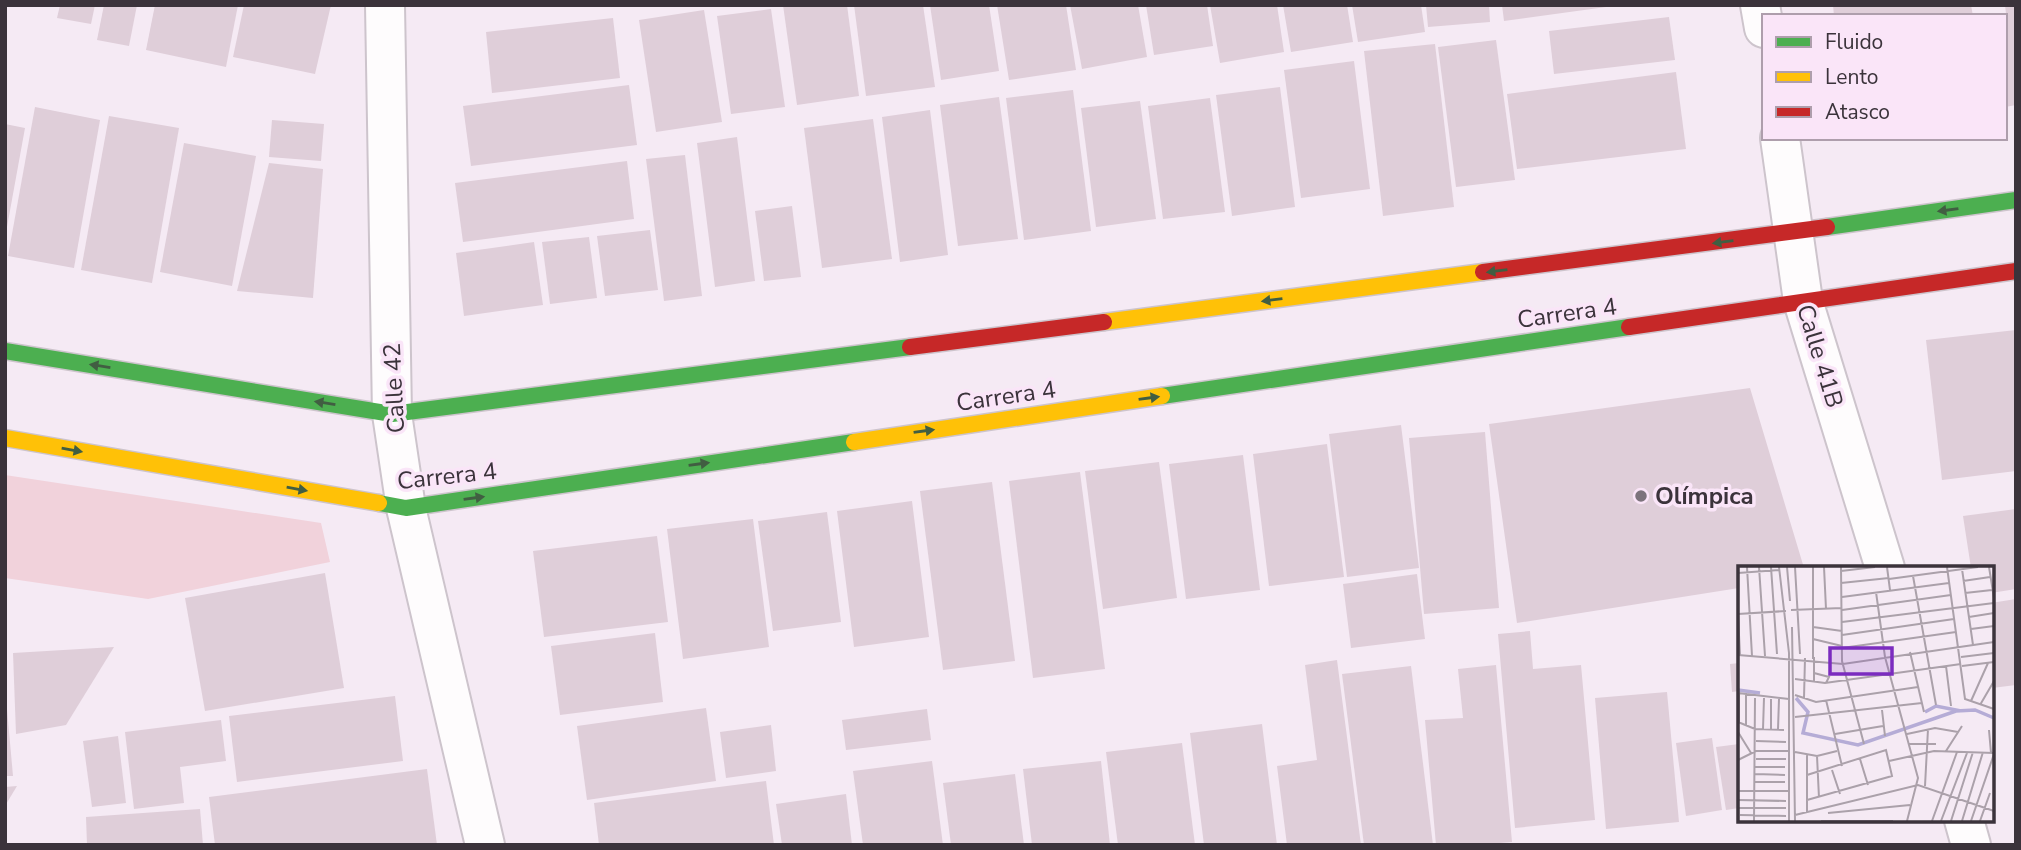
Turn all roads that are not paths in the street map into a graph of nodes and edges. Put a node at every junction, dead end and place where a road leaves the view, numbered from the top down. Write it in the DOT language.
graph roads {
  1 [pos="385,5"];
  2 [pos="1780,140"];
  3 [pos="2016,200"];
  4 [pos="1794,232"];
  5 [pos="2016,271"];
  6 [pos="1802,301"];
  7 [pos="5,351"];
  8 [pos="392,414"];
  9 [pos="5,438"];
  10 [pos="407,508"];
  11 [pos="1884,566"];
  12 [pos="1965,822"];
  13 [pos="485,845"];
  14 [pos="1971,845"];
  1 -- 8 [label="street, Calle 42"];
  2 -- 4 [label="street, Calle 41B"];
  3 -- 4 [label="street, Carrera 4, one-way"];
  4 -- 6 [label="street, Calle 41B"];
  4 -- 8 [label="street, Carrera 4, one-way"];
  5 -- 6 [label="street, Carrera 4"];
  10 -- 6 [label="street, Carrera 4, one-way"];
  6 -- 11 [label="street, Calle 41B"];
  8 -- 7 [label="street, Carrera 4, one-way"];
  8 -- 10 [label="street, Calle 42"];
  9 -- 10 [label="street, Carrera 4, one-way"];
  10 -- 13 [label="street, Calle 42"];
  12 -- 14 [label="street"];
}
